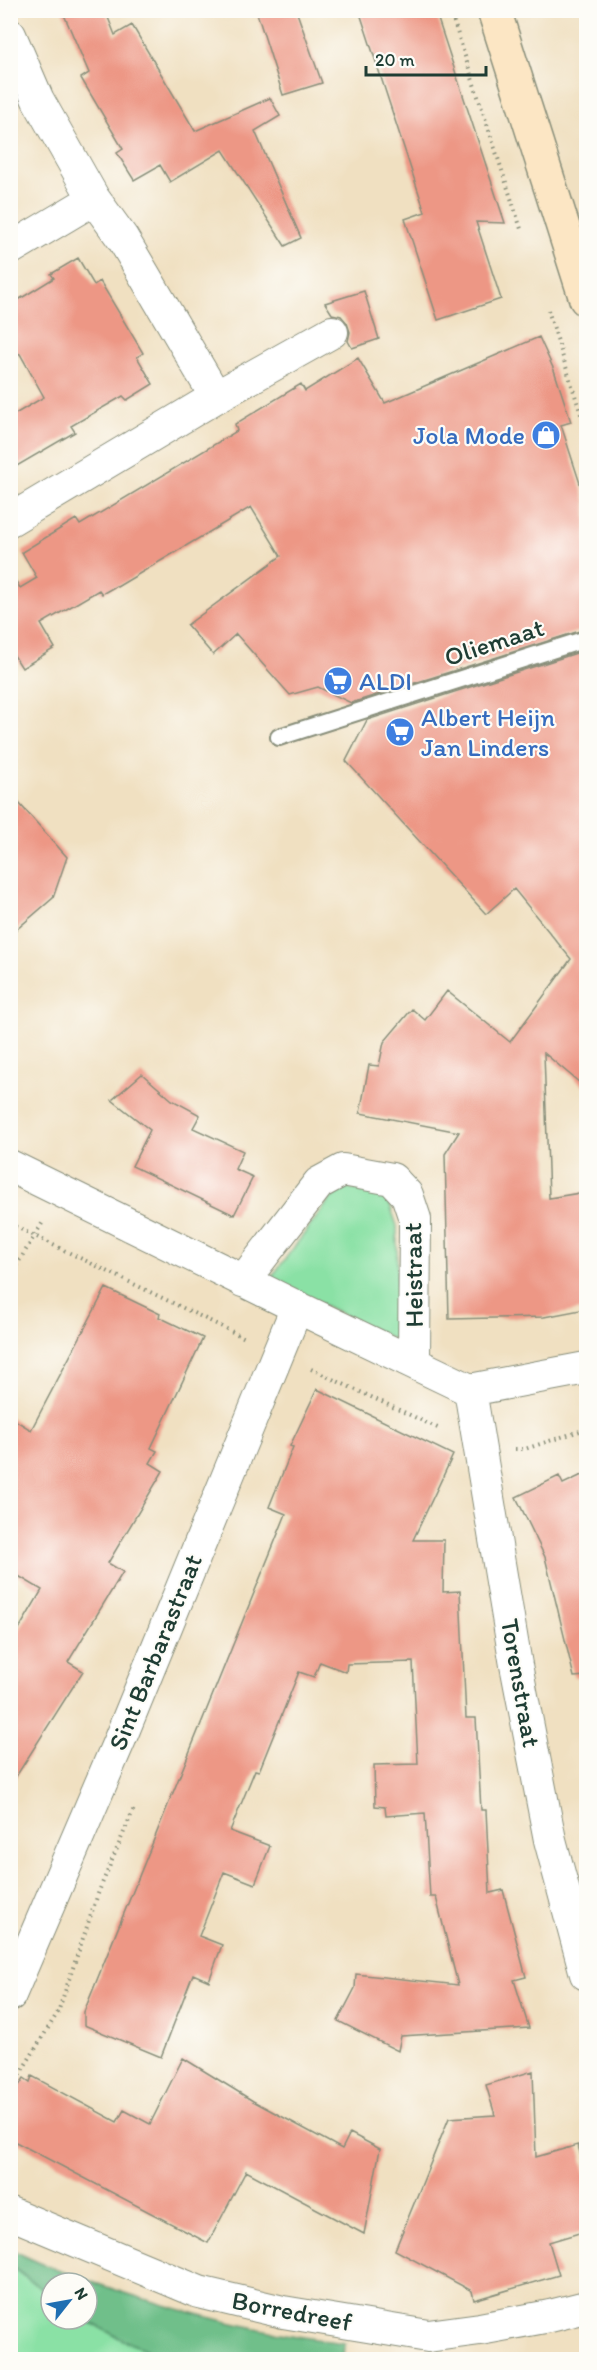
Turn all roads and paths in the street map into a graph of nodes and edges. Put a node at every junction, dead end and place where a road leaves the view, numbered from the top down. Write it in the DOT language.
graph roads {
  1 [pos="450,10"];
  2 [pos="494,10"];
  3 [pos="10,35"];
  4 [pos="94,199"];
  5 [pos="524,237"];
  6 [pos="10,249"];
  7 [pos="586,299"];
  8 [pos="546,305"];
  9 [pos="332,332"];
  10 [pos="216,397"];
  11 [pos="586,430"];
  12 [pos="10,520"];
  13 [pos="586,639"];
  14 [pos="279,737"];
  15 [pos="10,1166"];
  16 [pos="61,1189"];
  17 [pos="10,1276"];
  18 [pos="243,1281"];
  19 [pos="297,1307"];
  20 [pos="414,1362"];
  21 [pos="586,1368"];
  22 [pos="470,1390"];
  23 [pos="586,1974"];
  24 [pos="10,1995"];
  25 [pos="10,2213"];
  26 [pos="586,2307"];
  1 -- 5 [label="path"];
  2 -- 7 [label="main road"];
  3 -- 4 [label="street"];
  4 -- 6 [label="street"];
  4 -- 10 [label="street"];
  8 -- 11 [label="path"];
  9 -- 10 [label="street"];
  10 -- 12 [label="street"];
  13 -- 14 [label="lane, Oliemaat"];
  15 -- 16 [label="street, Heistraat"];
  16 -- 17 [label="path"];
  16 -- 18 [label="street, Heistraat"];
  18 -- 19 [label="street, Heistraat"];
  18 -- 20 [label="street, Heistraat"];
  19 -- 20 [label="street, Heistraat"];
  19 -- 24 [label="street, Sint Barbarastraat"];
  20 -- 22 [label="street, Heistraat"];
  21 -- 22 [label="street"];
  22 -- 23 [label="street, Torenstraat"];
  25 -- 26 [label="street, Borredreef"];
}
